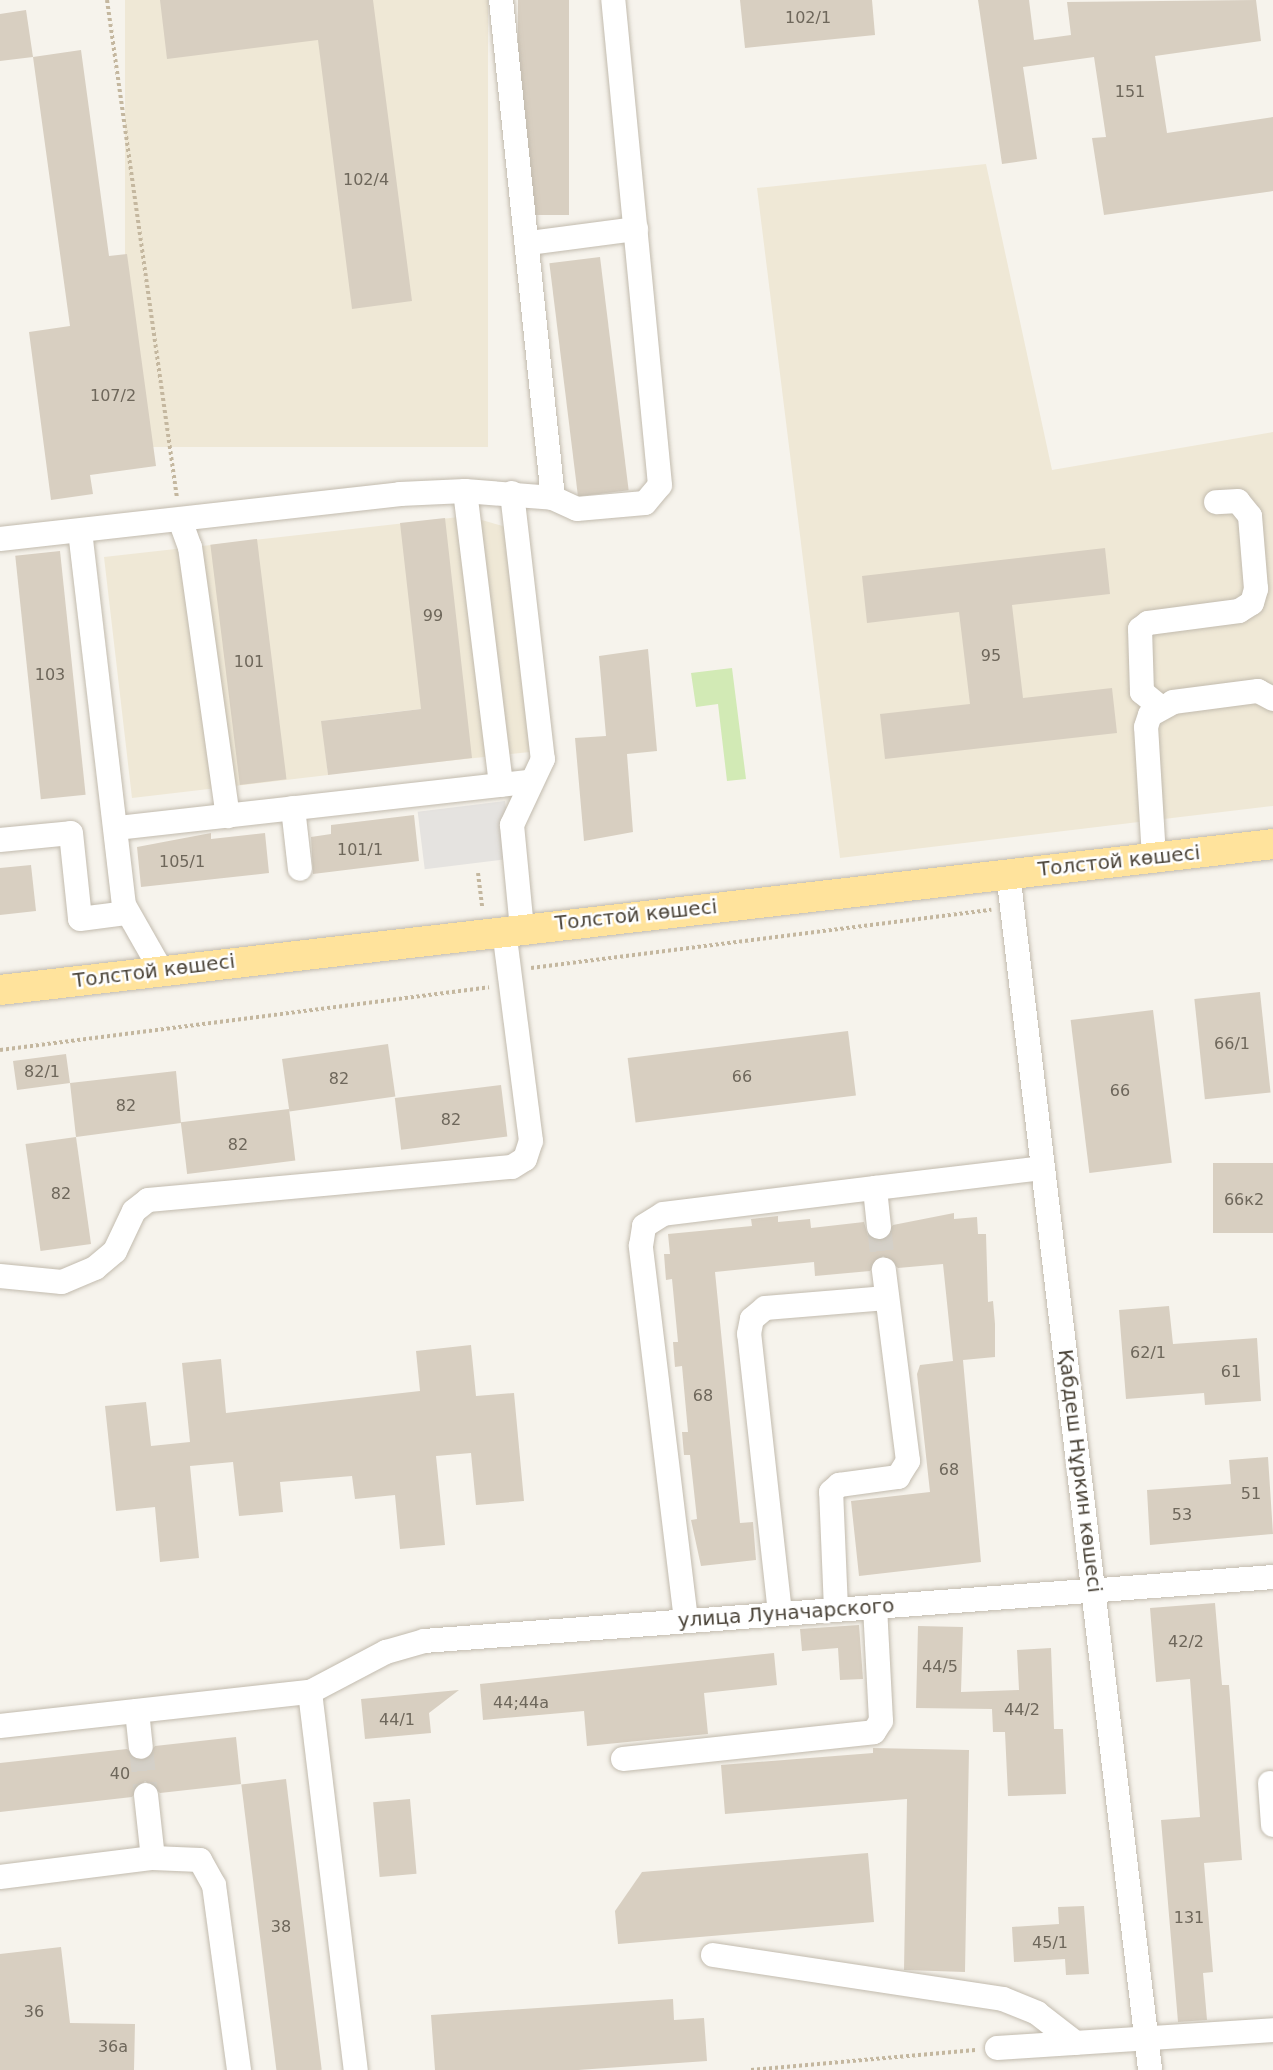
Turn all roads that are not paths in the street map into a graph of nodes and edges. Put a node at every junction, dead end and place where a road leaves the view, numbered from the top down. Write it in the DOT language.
graph roads {
  1 [pos="501,0"];
  2 [pos="613,0"];
  3 [pos="636,229"];
  4 [pos="529,243"];
  5 [pos="465,491"];
  6 [pos="512,493"];
  7 [pos="553,498"];
  8 [pos="1216,501"];
  9 [pos="180,520"];
  10 [pos="80,531"];
  11 [pos="0,539"];
  12 [pos="1273,699"];
  13 [pos="1159,706"];
  14 [pos="529,782"];
  15 [pos="501,785"];
  16 [pos="293,808"];
  17 [pos="228,816"];
  18 [pos="117,828"];
  19 [pos="0,840"];
  20 [pos="1273,844"];
  21 [pos="1155,857"];
  22 [pos="300,869"];
  23 [pos="1008,873"];
  24 [pos="126,913"];
  25 [pos="513,929"];
  26 [pos="161,970"];
  27 [pos="0,990"];
  28 [pos="1042,1168"];
  29 [pos="875,1188"];
  30 [pos="879,1227"];
  31 [pos="884,1270"];
  32 [pos="0,1276"];
  33 [pos="888,1298"];
  34 [pos="1273,1577"];
  35 [pos="1095,1593"];
  36 [pos="875,1607"];
  37 [pos="836,1609"];
  38 [pos="780,1613"];
  39 [pos="686,1620"];
  40 [pos="309,1692"];
  41 [pos="137,1711"];
  42 [pos="0,1725"];
  43 [pos="141,1747"];
  44 [pos="623,1760"];
  45 [pos="1270,1783"];
  46 [pos="146,1795"];
  47 [pos="1273,1825"];
  48 [pos="153,1858"];
  49 [pos="0,1877"];
  50 [pos="713,1955"];
  51 [pos="1273,2030"];
  52 [pos="1146,2039"];
  53 [pos="1076,2043"];
  54 [pos="997,2048"];
  55 [pos="240,2070"];
  56 [pos="356,2070"];
  57 [pos="1149,2070"];
  1 -- 4 [label="street"];
  2 -- 3 [label="street"];
  3 -- 4 [label="street"];
  3 -- 7 [label="street"];
  4 -- 7 [label="street"];
  5 -- 6 [label="street"];
  5 -- 9 [label="street"];
  5 -- 15 [label="street"];
  6 -- 7 [label="street"];
  6 -- 14 [label="street"];
  8 -- 13 [label="street"];
  9 -- 10 [label="street"];
  9 -- 17 [label="street"];
  10 -- 11 [label="street"];
  10 -- 18 [label="street"];
  12 -- 13 [label="street"];
  13 -- 21 [label="street"];
  14 -- 15 [label="street"];
  14 -- 25 [label="street"];
  15 -- 16 [label="street"];
  16 -- 17 [label="street"];
  16 -- 22 [label="street"];
  17 -- 18 [label="street"];
  18 -- 24 [label="street"];
  19 -- 24 [label="street"];
  20 -- 21 [label="main road, Толстой көшесі"];
  21 -- 23 [label="main road, Толстой көшесі"];
  23 -- 25 [label="main road, Толстой көшесі"];
  23 -- 28 [label="street, Қабдеш Нұркин көшесі"];
  24 -- 26 [label="street"];
  25 -- 26 [label="main road, Толстой көшесі"];
  25 -- 32 [label="street"];
  26 -- 27 [label="main road, Толстой көшесі"];
  28 -- 29 [label="street"];
  28 -- 35 [label="street, Қабдеш Нұркин көшесі"];
  29 -- 30 [label="street"];
  29 -- 39 [label="street"];
  31 -- 33 [label="street"];
  33 -- 37 [label="street"];
  33 -- 38 [label="street"];
  34 -- 35 [label="street, улица Луначарского"];
  35 -- 36 [label="street, улица Луначарского"];
  35 -- 52 [label="street, Қабдеш Нұркин көшесі"];
  36 -- 37 [label="street, улица Луначарского"];
  36 -- 44 [label="street"];
  37 -- 38 [label="street, улица Луначарского"];
  38 -- 39 [label="street, улица Луначарского"];
  39 -- 40 [label="street, улица Луначарского"];
  40 -- 41 [label="street"];
  40 -- 56 [label="street"];
  41 -- 42 [label="street"];
  41 -- 43 [label="street"];
  45 -- 47 [label="street"];
  46 -- 48 [label="street"];
  48 -- 49 [label="street"];
  48 -- 55 [label="street"];
  50 -- 53 [label="street"];
  51 -- 52 [label="street"];
  52 -- 53 [label="street"];
  52 -- 57 [label="street, Қабдеш Нұркин көшесі"];
  53 -- 54 [label="street"];
}
